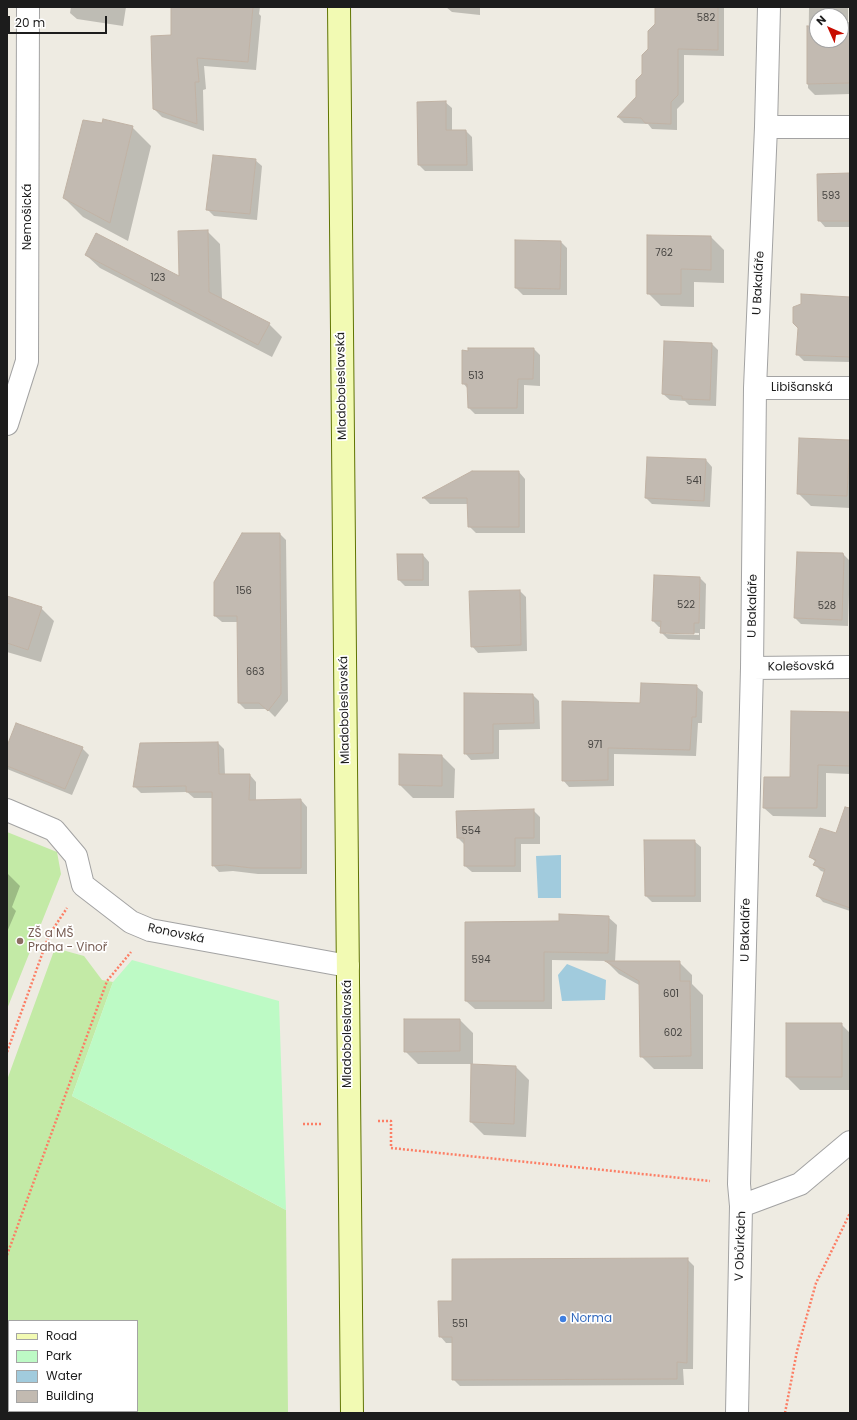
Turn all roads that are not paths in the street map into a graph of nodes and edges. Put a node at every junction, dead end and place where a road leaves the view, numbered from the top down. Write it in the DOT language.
graph roads {
  1 [pos="28,7"];
  2 [pos="339,7"];
  3 [pos="769,7"];
  4 [pos="766,127"];
  5 [pos="850,127"];
  6 [pos="755,388"];
  7 [pos="850,388"];
  8 [pos="7,424"];
  9 [pos="850,667"];
  10 [pos="752,668"];
  11 [pos="7,810"];
  12 [pos="348,966"];
  13 [pos="850,1142"];
  14 [pos="741,1206"];
  15 [pos="352,1413"];
  16 [pos="738,1413"];
  1 -- 8 [label="street, Nemošická"];
  2 -- 12 [label="main road, Mladoboleslavská"];
  3 -- 4 [label="street, U Bakaláře"];
  4 -- 5 [label="street"];
  4 -- 6 [label="street, U Bakaláře"];
  6 -- 7 [label="street, Libišanská"];
  6 -- 10 [label="street, U Bakaláře"];
  9 -- 10 [label="street, Kolešovská"];
  10 -- 14 [label="street, U Bakaláře"];
  11 -- 12 [label="street, Ronovská"];
  12 -- 15 [label="main road, Mladoboleslavská"];
  13 -- 14 [label="street, V Obůrkách"];
  14 -- 16 [label="street, V Obůrkách"];
}
